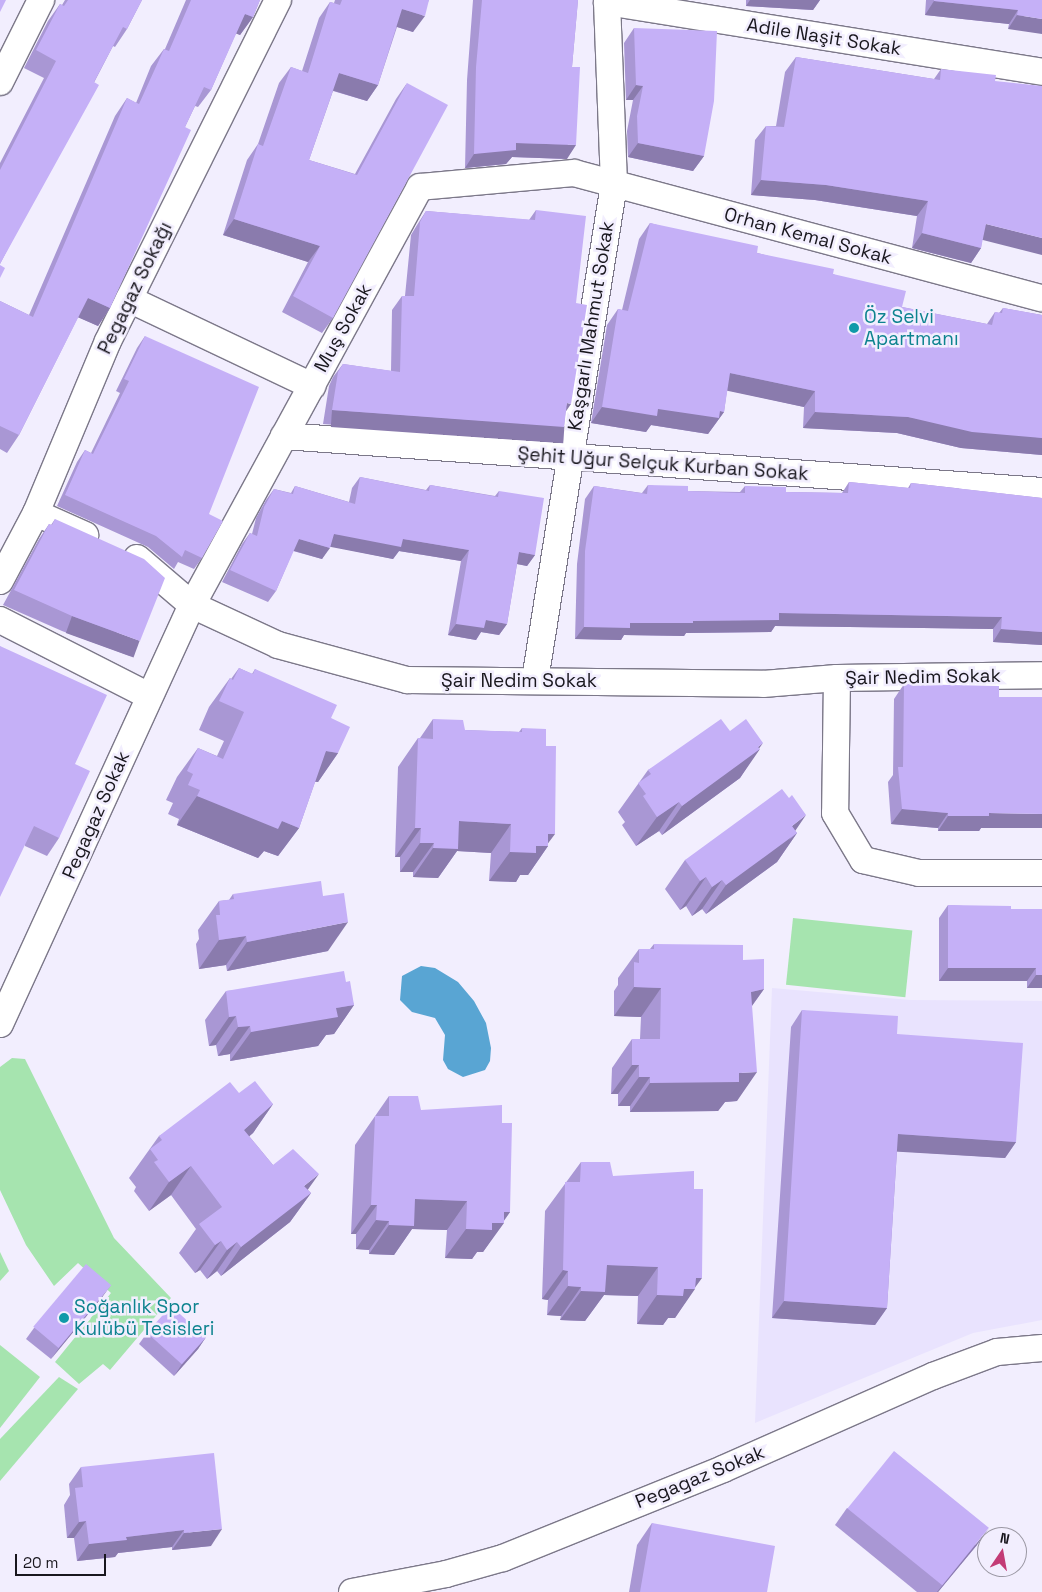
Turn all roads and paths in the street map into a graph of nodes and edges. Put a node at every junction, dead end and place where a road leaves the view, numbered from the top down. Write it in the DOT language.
graph roads {
  1 [pos="41,0"];
  2 [pos="278,0"];
  3 [pos="607,1"];
  4 [pos="1042,72"];
  5 [pos="0,82"];
  6 [pos="574,173"];
  7 [pos="614,184"];
  8 [pos="1042,298"];
  9 [pos="129,299"];
  10 [pos="312,386"];
  11 [pos="284,436"];
  12 [pos="570,457"];
  13 [pos="1042,491"];
  14 [pos="36,512"];
  15 [pos="0,581"];
  16 [pos="192,605"];
  17 [pos="0,620"];
  18 [pos="1042,675"];
  19 [pos="838,678"];
  20 [pos="535,680"];
  21 [pos="150,696"];
  22 [pos="1042,873"];
  23 [pos="0,1024"];
  24 [pos="1042,1348"];
  25 [pos="352,1592"];
  1 -- 5 [label="street"];
  2 -- 9 [label="street, Pegagaz Sokağı"];
  3 -- 4 [label="street, Adile Naşit Sokak"];
  3 -- 7 [label="street, Kaşgarlı Mahmut Sokak"];
  6 -- 7 [label="street, Orhan Kemal Sokak"];
  6 -- 10 [label="street, Muş Sokak"];
  7 -- 8 [label="street, Orhan Kemal Sokak"];
  7 -- 12 [label="street, Kaşgarlı Mahmut Sokak"];
  9 -- 10 [label="street"];
  9 -- 14 [label="street, Pegagaz Sokağı"];
  10 -- 11 [label="street, Muş Sokak"];
  11 -- 12 [label="street, Şehit Uğur Selçuk Kurban Sokak"];
  11 -- 16 [label="street, Muş Sokak"];
  12 -- 13 [label="street, Şehit Uğur Selçuk Kurban Sokak"];
  12 -- 20 [label="street, Kaşgarlı Mahmut Sokak"];
  14 -- 15 [label="street, Pegagaz Sokağı"];
  14 -- 16 [label="street, Şair Nedim Sokak"];
  16 -- 20 [label="street, Şair Nedim Sokak"];
  16 -- 21 [label="street, Pegagaz Sokak"];
  17 -- 21 [label="street"];
  18 -- 19 [label="street, Şair Nedim Sokak"];
  19 -- 20 [label="street, Şair Nedim Sokak"];
  19 -- 22 [label="street"];
  21 -- 23 [label="street, Pegagaz Sokak"];
  24 -- 25 [label="street, Pegagaz Sokak"];
}
